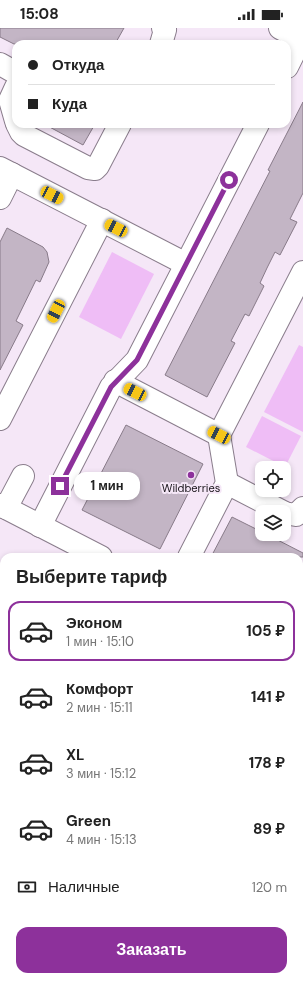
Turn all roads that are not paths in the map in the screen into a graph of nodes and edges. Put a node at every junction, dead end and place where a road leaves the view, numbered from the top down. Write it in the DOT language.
graph roads {
  1 [pos="163,28"];
  2 [pos="295,34"];
  3 [pos="163,40"];
  4 [pos="291,50"];
  5 [pos="0,64"];
  6 [pos="12,71"];
  7 [pos="12,96"];
  8 [pos="12,107"];
  9 [pos="19,128"];
  10 [pos="118,128"];
  11 [pos="256,128"];
  12 [pos="6,171"];
  13 [pos="0,198"];
  14 [pos="102,220"];
  15 [pos="186,264"];
  16 [pos="303,272"];
  17 [pos="295,309"];
  18 [pos="115,381"];
  19 [pos="0,420"];
  20 [pos="219,435"];
  21 [pos="22,476"];
  22 [pos="227,484"];
  23 [pos="270,505"];
  24 [pos="3,507"];
  25 [pos="303,508"];
  26 [pos="291,514"];
  27 [pos="40,526"];
  28 [pos="93,553"];
  29 [pos="191,553"];
  1 -- 3 [label="street"];
  2 -- 4 [label="street"];
  5 -- 6 [label="street"];
  7 -- 8 [label="street"];
  9 -- 10 [label="street"];
  11 -- 15 [label="street"];
  12 -- 13 [label="street"];
  12 -- 14 [label="street"];
  14 -- 15 [label="street"];
  14 -- 19 [label="street"];
  15 -- 18 [label="street"];
  16 -- 17 [label="street"];
  17 -- 20 [label="street"];
  18 -- 20 [label="street"];
  18 -- 27 [label="street"];
  20 -- 22 [label="street"];
  21 -- 24 [label="street"];
  22 -- 23 [label="street"];
  22 -- 29 [label="street"];
  24 -- 27 [label="street"];
  25 -- 26 [label="street"];
  27 -- 28 [label="street"];
}
